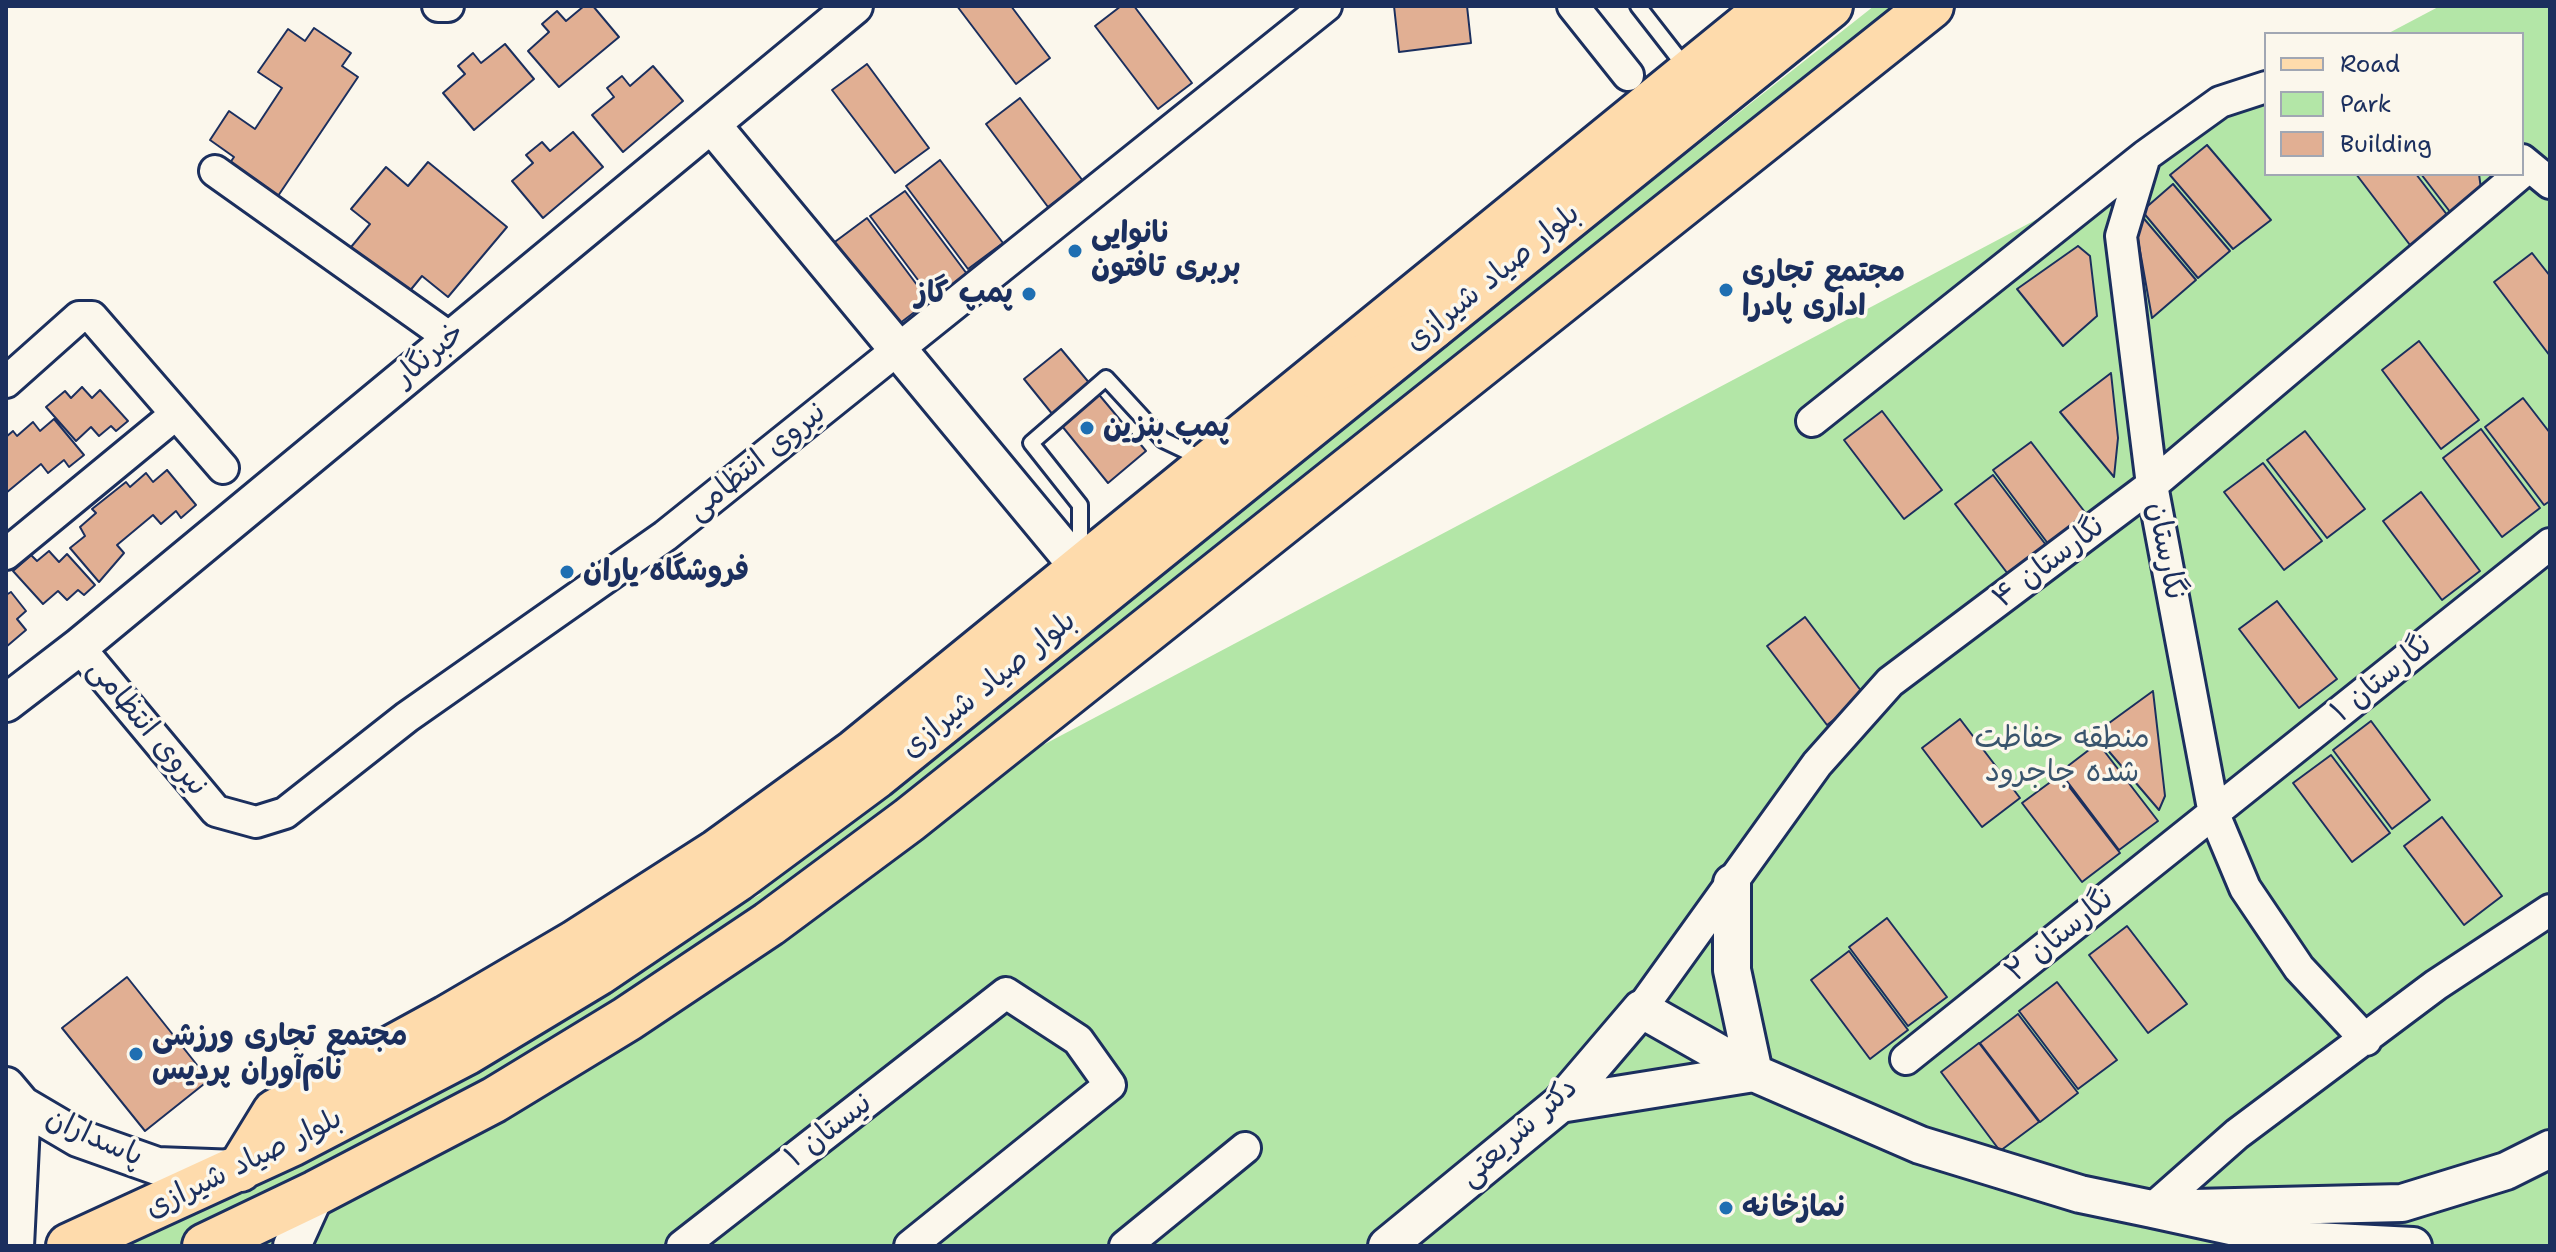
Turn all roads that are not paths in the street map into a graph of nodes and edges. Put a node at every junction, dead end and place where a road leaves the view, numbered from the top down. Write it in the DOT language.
graph roads {
  1 [pos="438,6"];
  2 [pos="448,6"];
  3 [pos="854,6"];
  4 [pos="1326,6"];
  5 [pos="1573,6"];
  6 [pos="1638,6"];
  7 [pos="1771,6"];
  8 [pos="1830,6"];
  9 [pos="1931,6"];
  10 [pos="1689,72"];
  11 [pos="1628,75"];
  12 [pos="2264,88"];
  13 [pos="712,125"];
  14 [pos="2145,156"];
  15 [pos="215,171"];
  16 [pos="2523,176"];
  17 [pos="1432,327"];
  18 [pos="450,338"];
  19 [pos="898,350"];
  20 [pos="1317,377"];
  21 [pos="6,382"];
  22 [pos="176,414"];
  23 [pos="1812,421"];
  24 [pos="1210,463"];
  25 [pos="223,468"];
  26 [pos="2152,485"];
  27 [pos="2550,544"];
  28 [pos="6,554"];
  29 [pos="1080,569"];
  30 [pos="79,647"];
  31 [pos="6,703"];
  32 [pos="2214,814"];
  33 [pos="1732,883"];
  34 [pos="2550,910"];
  35 [pos="1641,1009"];
  36 [pos="2366,1040"];
  37 [pos="1906,1059"];
  38 [pos="1754,1073"];
  39 [pos="14,1096"];
  40 [pos="1560,1104"];
  41 [pos="1245,1148"];
  42 [pos="2550,1149"];
  43 [pos="240,1169"];
  44 [pos="316,1193"];
  45 [pos="2152,1209"];
  46 [pos="918,1244"];
  47 [pos="15,1246"];
  48 [pos="69,1246"];
  49 [pos="205,1246"];
  50 [pos="292,1246"];
  51 [pos="682,1246"];
  52 [pos="1125,1246"];
  53 [pos="1387,1246"];
  54 [pos="2413,1246"];
  1 -- 2 [label="street"];
  3 -- 13 [label="street, خبرنگار"];
  4 -- 19 [label="street, نیروی انتظامی"];
  5 -- 11 [label="street"];
  6 -- 10 [label="lane"];
  7 -- 10 [label="main road"];
  8 -- 17 [label="main road, بلوار صیاد شیرازی"];
  9 -- 44 [label="main road, بلوار صیاد شیرازی"];
  10 -- 20 [label="main road"];
  12 -- 14 [label="street"];
  13 -- 18 [label="street, خبرنگار"];
  13 -- 19 [label="street"];
  14 -- 23 [label="street"];
  14 -- 26 [label="street, نگارستان"];
  15 -- 18 [label="street"];
  16 -- 26 [label="street, نگارستان ۴"];
  17 -- 20 [label="main road"];
  17 -- 43 [label="main road, بلوار صیاد شیرازی"];
  18 -- 30 [label="street, خبرنگار"];
  19 -- 29 [label="street"];
  19 -- 30 [label="street, نیروی انتظامی"];
  20 -- 24 [label="main road"];
  21 -- 22 [label="street"];
  22 -- 25 [label="street"];
  22 -- 28 [label="street"];
  24 -- 29 [label="main road"];
  24 -- 29 [label="lane"];
  26 -- 32 [label="street, نگارستان"];
  26 -- 33 [label="street, نگارستان ۴"];
  27 -- 32 [label="street, نگارستان ۱"];
  29 -- 43 [label="main road"];
  30 -- 31 [label="street, خبرنگار"];
  32 -- 36 [label="street, نگارستان"];
  32 -- 37 [label="street, نگارستان ۲"];
  33 -- 35 [label="street, نگارستان ۴"];
  33 -- 38 [label="street"];
  34 -- 36 [label="street"];
  35 -- 38 [label="street"];
  35 -- 40 [label="street, دکتر شریعتی"];
  36 -- 45 [label="street"];
  38 -- 40 [label="street"];
  38 -- 45 [label="street"];
  39 -- 43 [label="street, پاسداران"];
  39 -- 47 [label="street"];
  40 -- 53 [label="street, دکتر شریعتی"];
  41 -- 52 [label="street"];
  42 -- 45 [label="street"];
  43 -- 48 [label="main road, بلوار صیاد شیرازی"];
  44 -- 49 [label="main road, بلوار صیاد شیرازی"];
  44 -- 50 [label="street"];
  45 -- 54 [label="street"];
  46 -- 51 [label="street, نیستان ۱"];
}
